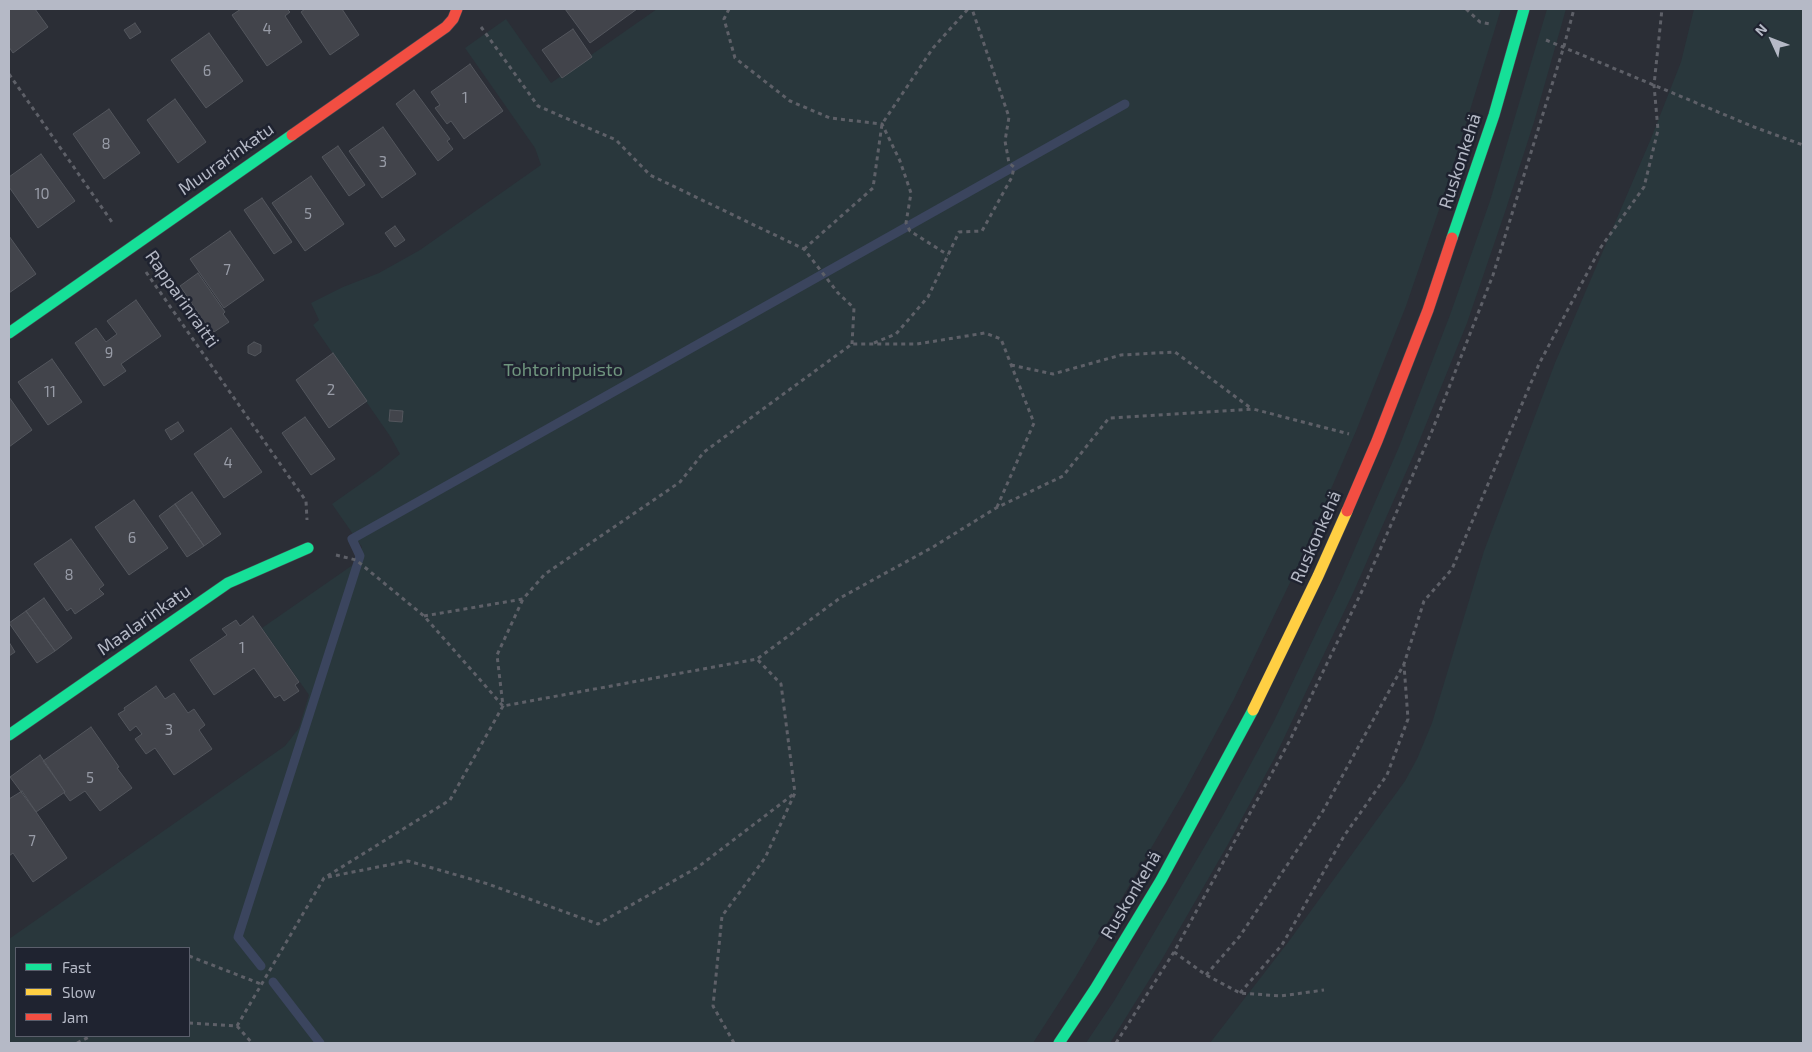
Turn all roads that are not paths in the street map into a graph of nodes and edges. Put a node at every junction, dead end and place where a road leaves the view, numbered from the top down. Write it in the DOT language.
graph roads {
  1 [pos="456,9"];
  2 [pos="1524,9"];
  3 [pos="9,333"];
  4 [pos="308,548"];
  5 [pos="9,735"];
  6 [pos="1059,1043"];
  1 -- 3 [label="main road, Muurarinkatu"];
  2 -- 6 [label="main road, Ruskonkehä"];
  4 -- 5 [label="main road, Maalarinkatu"];
}
